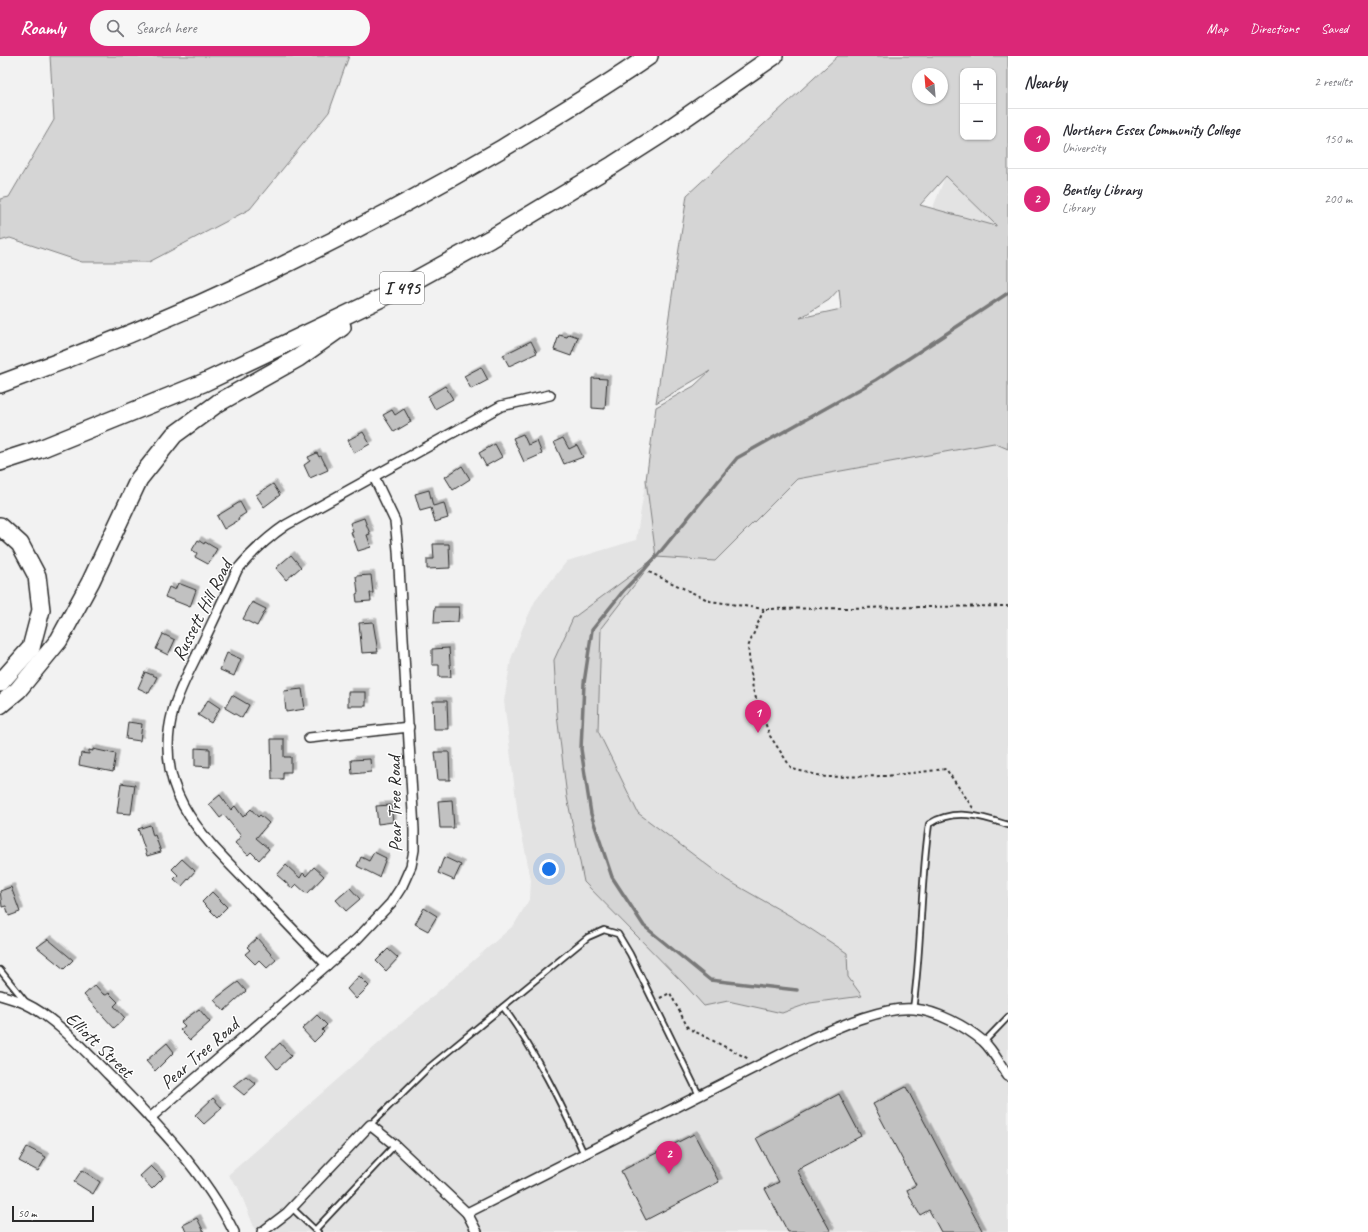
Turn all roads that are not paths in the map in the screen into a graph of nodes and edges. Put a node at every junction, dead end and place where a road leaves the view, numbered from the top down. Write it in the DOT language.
graph roads {
  1 [pos="649,56"];
  2 [pos="774,56"];
  3 [pos="392,294"];
  4 [pos="0,384"];
  5 [pos="550,395"];
  6 [pos="0,462"];
  7 [pos="374,477"];
  8 [pos="0,526"];
  9 [pos="0,683"];
  10 [pos="0,705"];
  11 [pos="409,727"];
  12 [pos="309,738"];
  13 [pos="1008,825"];
  14 [pos="327,965"];
  15 [pos="0,970"];
  16 [pos="0,995"];
  17 [pos="27,1004"];
  18 [pos="504,1007"];
  19 [pos="913,1009"];
  20 [pos="1008,1017"];
  21 [pos="984,1042"];
  22 [pos="1008,1076"];
  23 [pos="699,1095"];
  24 [pos="150,1118"];
  25 [pos="370,1124"];
  26 [pos="395,1145"];
  27 [pos="584,1154"];
  28 [pos="292,1208"];
  29 [pos="467,1213"];
  30 [pos="317,1231"];
  31 [pos="234,1232"];
  32 [pos="262,1232"];
  33 [pos="477,1232"];
  1 -- 4 [label="highway"];
  2 -- 3 [label="highway, I 495"];
  3 -- 6 [label="highway, I 495"];
  3 -- 10 [label="highway"];
  5 -- 7 [label="street, Russett Hill Road"];
  7 -- 11 [label="street, Pear Tree Road"];
  7 -- 14 [label="street, Russett Hill Road"];
  8 -- 9 [label="highway"];
  11 -- 12 [label="street"];
  11 -- 14 [label="street, Pear Tree Road"];
  13 -- 19 [label="lane"];
  14 -- 24 [label="street, Pear Tree Road"];
  15 -- 17 [label="lane"];
  16 -- 17 [label="street, Elliott Street"];
  17 -- 24 [label="street, Elliott Street"];
  18 -- 23 [label="lane"];
  18 -- 25 [label="lane"];
  18 -- 27 [label="lane"];
  19 -- 21 [label="street"];
  19 -- 23 [label="street"];
  20 -- 21 [label="lane"];
  21 -- 22 [label="street"];
  23 -- 27 [label="street"];
  24 -- 31 [label="street, Elliott Street"];
  25 -- 26 [label="street"];
  25 -- 28 [label="street"];
  26 -- 29 [label="street"];
  26 -- 30 [label="lane"];
  27 -- 29 [label="street"];
  28 -- 30 [label="lane"];
  28 -- 32 [label="street"];
  29 -- 33 [label="street"];
}
